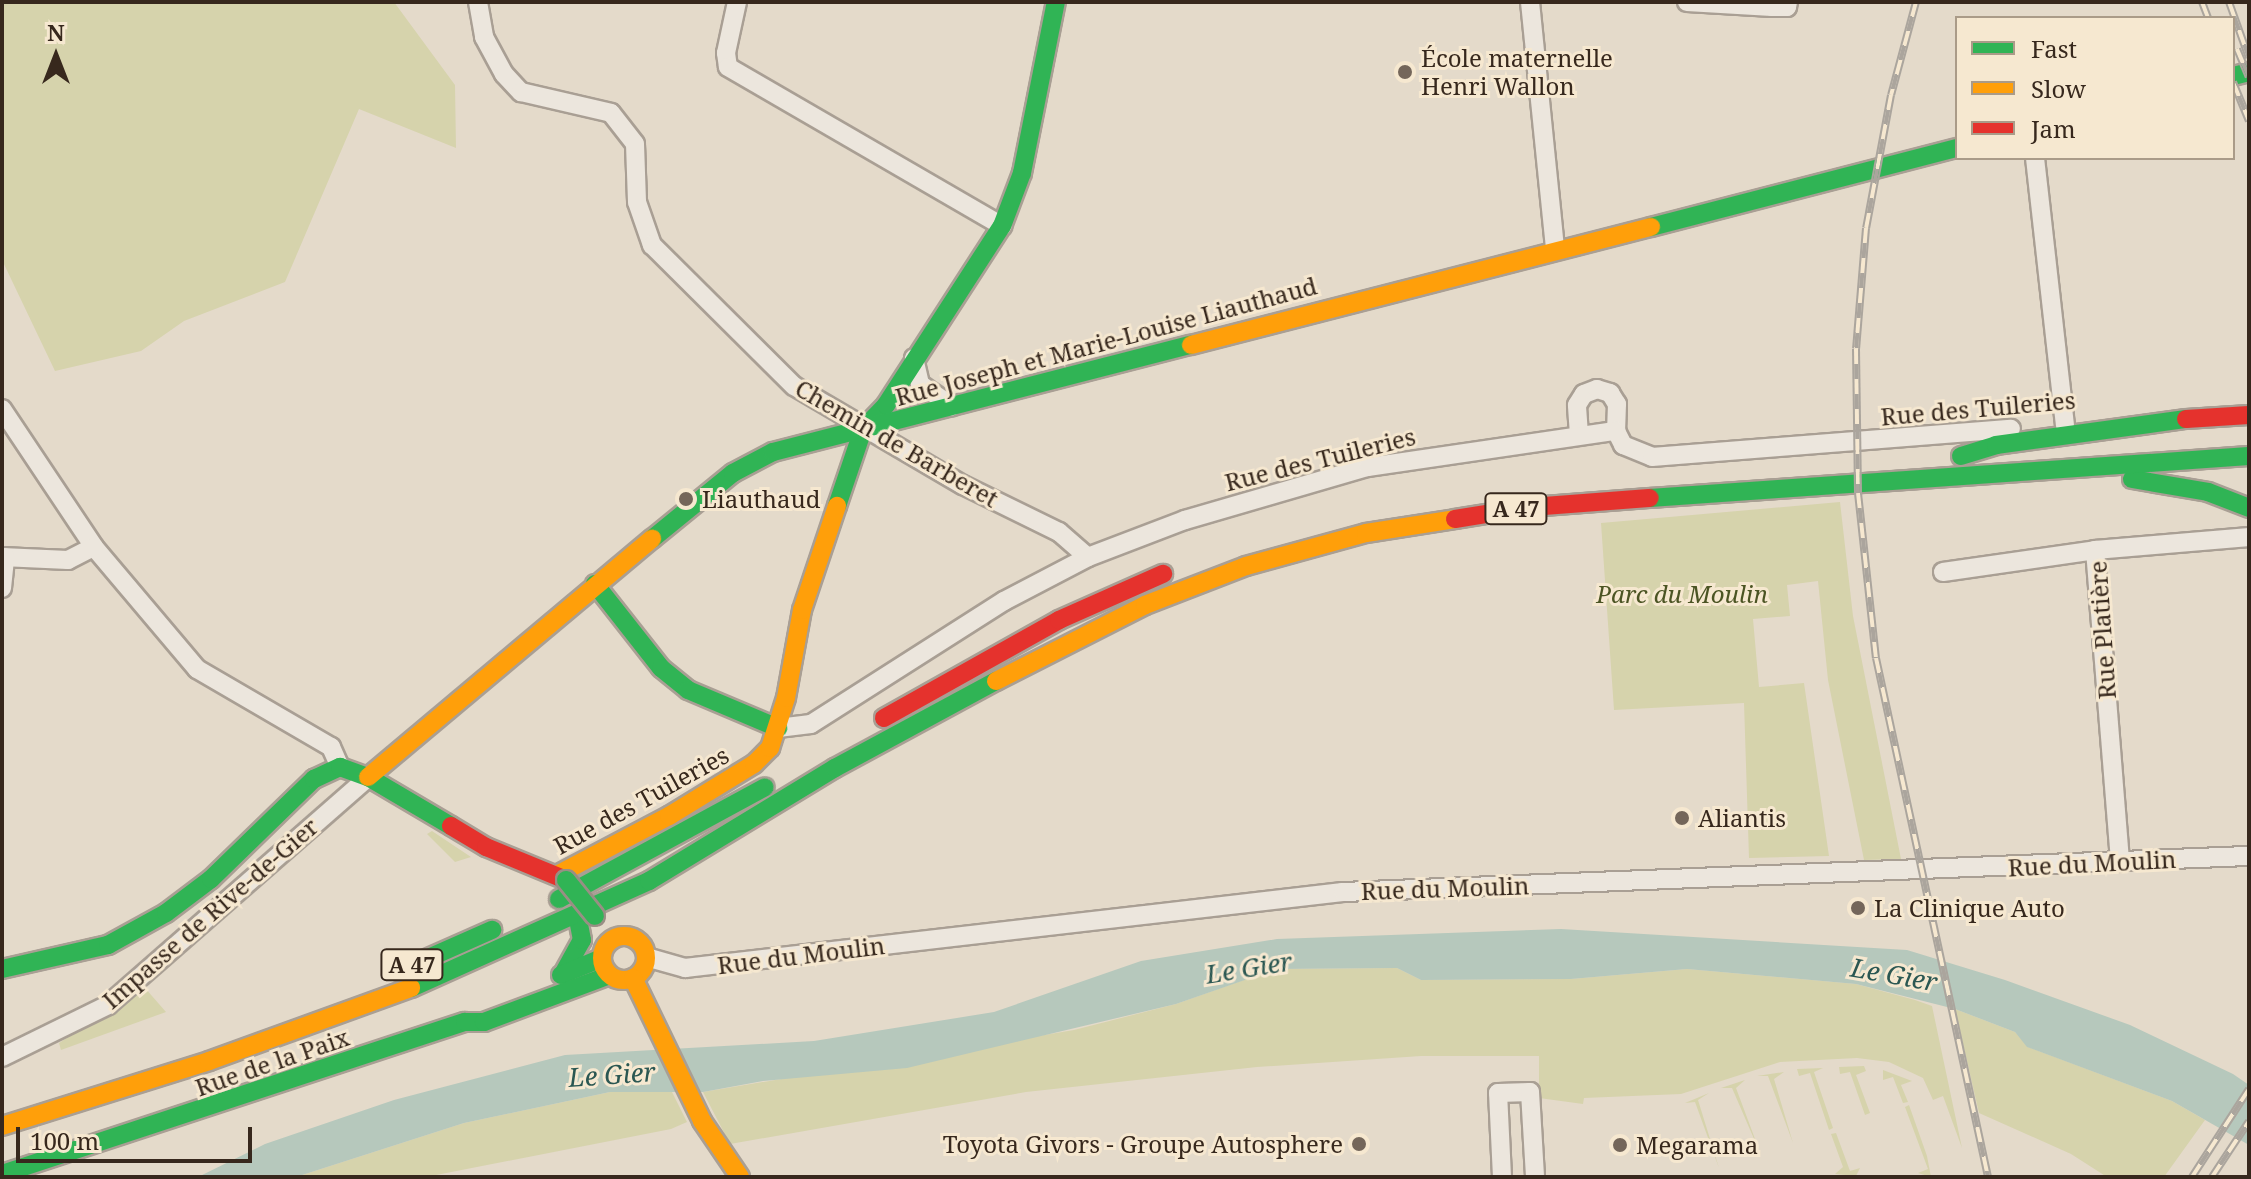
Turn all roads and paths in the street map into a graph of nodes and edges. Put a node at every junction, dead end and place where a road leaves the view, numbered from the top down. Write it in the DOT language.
graph roads {
  1 [pos="478,2"];
  2 [pos="737,2"];
  3 [pos="1056,2"];
  4 [pos="1530,2"];
  5 [pos="1687,2"];
  6 [pos="1788,2"];
  7 [pos="1955,149"];
  8 [pos="2035,160"];
  9 [pos="1002,226"];
  10 [pos="1555,250"];
  11 [pos="914,358"];
  12 [pos="952,406"];
  13 [pos="2,409"];
  14 [pos="2249,415"];
  15 [pos="2186,419"];
  16 [pos="2065,425"];
  17 [pos="863,429"];
  18 [pos="1616,431"];
  19 [pos="1579,435"];
  20 [pos="2249,436"];
  21 [pos="1961,456"];
  22 [pos="2249,456"];
  23 [pos="1885,483"];
  24 [pos="2249,508"];
  25 [pos="1307,528"];
  26 [pos="1279,536"];
  27 [pos="2249,537"];
  28 [pos="94,547"];
  29 [pos="2095,550"];
  30 [pos="1219,554"];
  31 [pos="3,557"];
  32 [pos="1088,557"];
  33 [pos="1176,570"];
  34 [pos="1943,572"];
  35 [pos="595,584"];
  36 [pos="2,588"];
  37 [pos="778,728"];
  38 [pos="340,767"];
  39 [pos="368,777"];
  40 [pos="2249,856"];
  41 [pos="2120,862"];
  42 [pos="562,880"];
  43 [pos="591,920"];
  44 [pos="613,939"];
  45 [pos="646,957"];
  46 [pos="606,966"];
  47 [pos="2,969"];
  48 [pos="563,974"];
  49 [pos="633,978"];
  50 [pos="465,1022"];
  51 [pos="247,1026"];
  52 [pos="2,1057"];
  53 [pos="2,1126"];
  54 [pos="2,1174"];
  55 [pos="740,1177"];
  56 [pos="1502,1177"];
  57 [pos="1535,1177"];
  1 -- 17 [label="street, Chemin de Barberet"];
  2 -- 9 [label="street"];
  3 -- 9 [label="main road"];
  4 -- 10 [label="street"];
  5 -- 6 [label="street"];
  7 -- 10 [label="main road, Rue Joseph et Marie-Louise Liauthaud"];
  8 -- 16 [label="street"];
  9 -- 11 [label="main road"];
  10 -- 12 [label="main road, Rue Joseph et Marie-Louise Liauthaud"];
  11 -- 12 [label="street"];
  11 -- 17 [label="main road"];
  12 -- 17 [label="main road, Rue Joseph et Marie-Louise Liauthaud"];
  13 -- 28 [label="street"];
  14 -- 15 [label="main road"];
  15 -- 16 [label="street, Rue des Tuileries"];
  15 -- 21 [label="main road"];
  16 -- 18 [label="street, Rue des Tuileries"];
  17 -- 32 [label="street, Chemin de Barberet"];
  17 -- 35 [label="main road, Rue Joseph et Marie-Louise Liauthaud"];
  17 -- 37 [label="main road"];
  18 -- 19 [label="street, Rue des Tuileries"];
  18 -- 19 [label="street"];
  19 -- 32 [label="street, Rue des Tuileries"];
  20 -- 21 [label="main road, A 47"];
  21 -- 25 [label="main road, A 47"];
  22 -- 23 [label="main road, A 47"];
  23 -- 24 [label="main road"];
  23 -- 53 [label="main road, A 47"];
  26 -- 30 [label="main road"];
  27 -- 29 [label="street, Rue Platière"];
  28 -- 31 [label="street"];
  28 -- 38 [label="street"];
  29 -- 34 [label="street"];
  29 -- 41 [label="street, Rue Platière"];
  31 -- 36 [label="street"];
  32 -- 37 [label="street, Rue des Tuileries"];
  33 -- 51 [label="main road, A 47"];
  35 -- 37 [label="main road"];
  35 -- 39 [label="main road, Rue Joseph et Marie-Louise Liauthaud"];
  37 -- 42 [label="main road, Rue des Tuileries"];
  38 -- 39 [label="main road"];
  38 -- 47 [label="main road"];
  39 -- 42 [label="main road"];
  39 -- 52 [label="street, Impasse de Rive-de-Gier"];
  40 -- 41 [label="street, Rue du Moulin"];
  41 -- 45 [label="street, Rue du Moulin"];
  42 -- 43 [label="main road, bridge"];
  43 -- 44 [label="main road"];
  43 -- 48 [label="main road"];
  44 -- 45 [label="main road"];
  44 -- 46 [label="main road"];
  45 -- 49 [label="main road"];
  46 -- 48 [label="main road, Rue de la Paix"];
  46 -- 49 [label="main road"];
  46 -- 50 [label="main road, Rue de la Paix"];
  48 -- 50 [label="main road, Rue de la Paix"];
  49 -- 55 [label="main road"];
  50 -- 54 [label="main road, Rue de la Paix"];
  56 -- 57 [label="street"];
}
